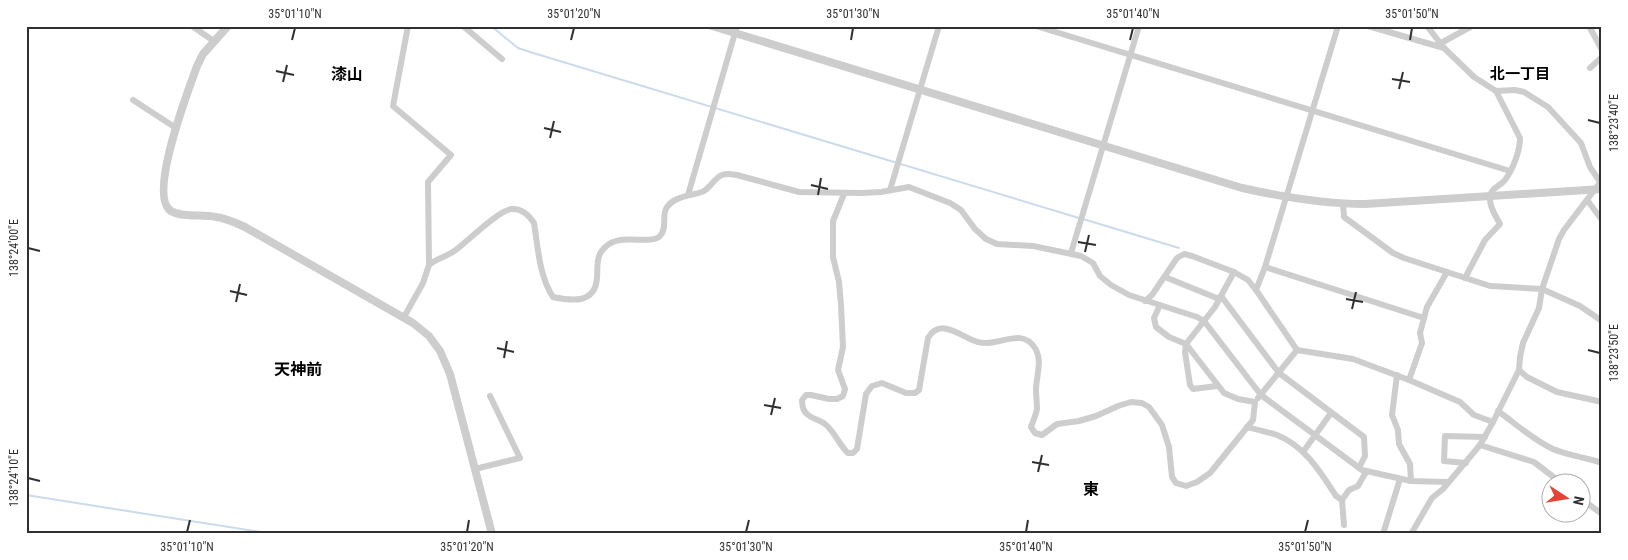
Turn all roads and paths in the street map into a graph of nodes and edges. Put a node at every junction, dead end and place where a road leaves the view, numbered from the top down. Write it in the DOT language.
graph roads {
  1 [pos="192,26"];
  2 [pos="228,26"];
  3 [pos="408,26"];
  4 [pos="463,26"];
  5 [pos="712,26"];
  6 [pos="939,26"];
  7 [pos="1036,26"];
  8 [pos="1139,26"];
  9 [pos="1338,26"];
  10 [pos="1368,26"];
  11 [pos="1427,26"];
  12 [pos="1472,26"];
  13 [pos="1589,26"];
  14 [pos="736,30"];
  15 [pos="214,42"];
  16 [pos="1443,46"];
  17 [pos="1601,46"];
  18 [pos="1130,55"];
  19 [pos="1602,57"];
  20 [pos="502,59"];
  21 [pos="1590,68"];
  22 [pos="920,91"];
  23 [pos="1496,91"];
  24 [pos="133,100"];
  25 [pos="1313,110"];
  26 [pos="176,128"];
  27 [pos="1103,146"];
  28 [pos="1510,171"];
  29 [pos="1600,185"];
  30 [pos="890,190"];
  31 [pos="844,194"];
  32 [pos="688,195"];
  33 [pos="1491,195"];
  34 [pos="1285,198"];
  35 [pos="1587,200"];
  36 [pos="1343,204"];
  37 [pos="1602,220"];
  38 [pos="1071,253"];
  39 [pos="430,265"];
  40 [pos="1265,268"];
  41 [pos="1234,272"];
  42 [pos="1446,272"];
  43 [pos="1165,277"];
  44 [pos="1464,278"];
  45 [pos="1542,289"];
  46 [pos="1256,290"];
  47 [pos="1220,297"];
  48 [pos="1145,301"];
  49 [pos="1160,305"];
  50 [pos="404,317"];
  51 [pos="1424,318"];
  52 [pos="1602,320"];
  53 [pos="1204,321"];
  54 [pos="1186,344"];
  55 [pos="1297,350"];
  56 [pos="1519,370"];
  57 [pos="1278,373"];
  58 [pos="1397,376"];
  59 [pos="1409,380"];
  60 [pos="1217,386"];
  61 [pos="1261,395"];
  62 [pos="490,396"];
  63 [pos="1255,402"];
  64 [pos="1602,402"];
  65 [pos="1498,411"];
  66 [pos="1331,413"];
  67 [pos="1493,422"];
  68 [pos="1247,427"];
  69 [pos="1316,435"];
  70 [pos="1484,437"];
  71 [pos="1480,445"];
  72 [pos="1303,452"];
  73 [pos="1466,463"];
  74 [pos="1602,463"];
  75 [pos="1359,468"];
  76 [pos="475,469"];
  77 [pos="1366,472"];
  78 [pos="1547,472"];
  79 [pos="1400,479"];
  80 [pos="1411,481"];
  81 [pos="1448,482"];
  82 [pos="1342,500"];
  83 [pos="1590,505"];
  84 [pos="1602,514"];
  85 [pos="1344,525"];
  86 [pos="492,534"];
  87 [pos="1383,534"];
  88 [pos="1411,534"];
  1 -- 15 [label="street"];
  2 -- 15 [label="street"];
  3 -- 39 [label="street"];
  4 -- 20 [label="street"];
  5 -- 14 [label="street"];
  6 -- 22 [label="street"];
  7 -- 18 [label="street"];
  8 -- 18 [label="street"];
  9 -- 25 [label="street"];
  10 -- 16 [label="street"];
  11 -- 16 [label="street"];
  12 -- 16 [label="street"];
  13 -- 17 [label="street"];
  14 -- 22 [label="street"];
  14 -- 32 [label="street"];
  15 -- 26 [label="street"];
  16 -- 23 [label="street"];
  18 -- 25 [label="street"];
  18 -- 27 [label="street"];
  19 -- 21 [label="street"];
  22 -- 27 [label="street"];
  22 -- 30 [label="street"];
  23 -- 28 [label="street"];
  23 -- 29 [label="street"];
  24 -- 26 [label="street"];
  25 -- 28 [label="street"];
  25 -- 34 [label="street"];
  26 -- 50 [label="street"];
  27 -- 34 [label="street"];
  27 -- 38 [label="street"];
  28 -- 33 [label="street"];
  29 -- 33 [label="street"];
  29 -- 35 [label="street"];
  30 -- 31 [label="street"];
  30 -- 38 [label="street"];
  31 -- 32 [label="street"];
  31 -- 68 [label="street"];
  32 -- 39 [label="street"];
  33 -- 36 [label="street"];
  33 -- 44 [label="street"];
  34 -- 36 [label="street"];
  34 -- 40 [label="street"];
  35 -- 37 [label="street"];
  35 -- 45 [label="street"];
  36 -- 42 [label="street"];
  38 -- 48 [label="street"];
  39 -- 50 [label="street"];
  40 -- 46 [label="street"];
  40 -- 51 [label="street"];
  41 -- 43 [label="street"];
  41 -- 46 [label="street"];
  41 -- 47 [label="street"];
  42 -- 44 [label="street"];
  42 -- 51 [label="street"];
  43 -- 47 [label="street"];
  43 -- 48 [label="street"];
  44 -- 45 [label="street"];
  45 -- 52 [label="street"];
  45 -- 56 [label="street"];
  46 -- 55 [label="street"];
  47 -- 53 [label="street"];
  47 -- 57 [label="street"];
  48 -- 49 [label="street"];
  49 -- 53 [label="street"];
  49 -- 54 [label="street"];
  50 -- 76 [label="street"];
  51 -- 59 [label="street"];
  53 -- 54 [label="street"];
  53 -- 61 [label="street"];
  54 -- 60 [label="street"];
  54 -- 60 [label="street"];
  55 -- 57 [label="street"];
  55 -- 58 [label="street"];
  56 -- 64 [label="street"];
  56 -- 65 [label="street"];
  57 -- 61 [label="street"];
  57 -- 66 [label="street"];
  58 -- 59 [label="street"];
  58 -- 80 [label="street"];
  59 -- 67 [label="street"];
  60 -- 63 [label="street"];
  61 -- 63 [label="street"];
  61 -- 69 [label="street"];
  62 -- 76 [label="street"];
  63 -- 68 [label="street"];
  65 -- 67 [label="street"];
  65 -- 74 [label="street"];
  66 -- 69 [label="street"];
  66 -- 75 [label="street"];
  67 -- 70 [label="street"];
  68 -- 72 [label="street"];
  69 -- 72 [label="street"];
  69 -- 75 [label="street"];
  70 -- 71 [label="street"];
  70 -- 73 [label="street"];
  71 -- 73 [label="street"];
  71 -- 78 [label="street"];
  72 -- 82 [label="street"];
  73 -- 81 [label="street"];
  75 -- 77 [label="street"];
  76 -- 86 [label="street"];
  77 -- 79 [label="street"];
  77 -- 82 [label="street"];
  79 -- 80 [label="street"];
  79 -- 87 [label="street"];
  80 -- 81 [label="street"];
  81 -- 88 [label="street"];
  82 -- 85 [label="street"];
  83 -- 84 [label="street"];
}
